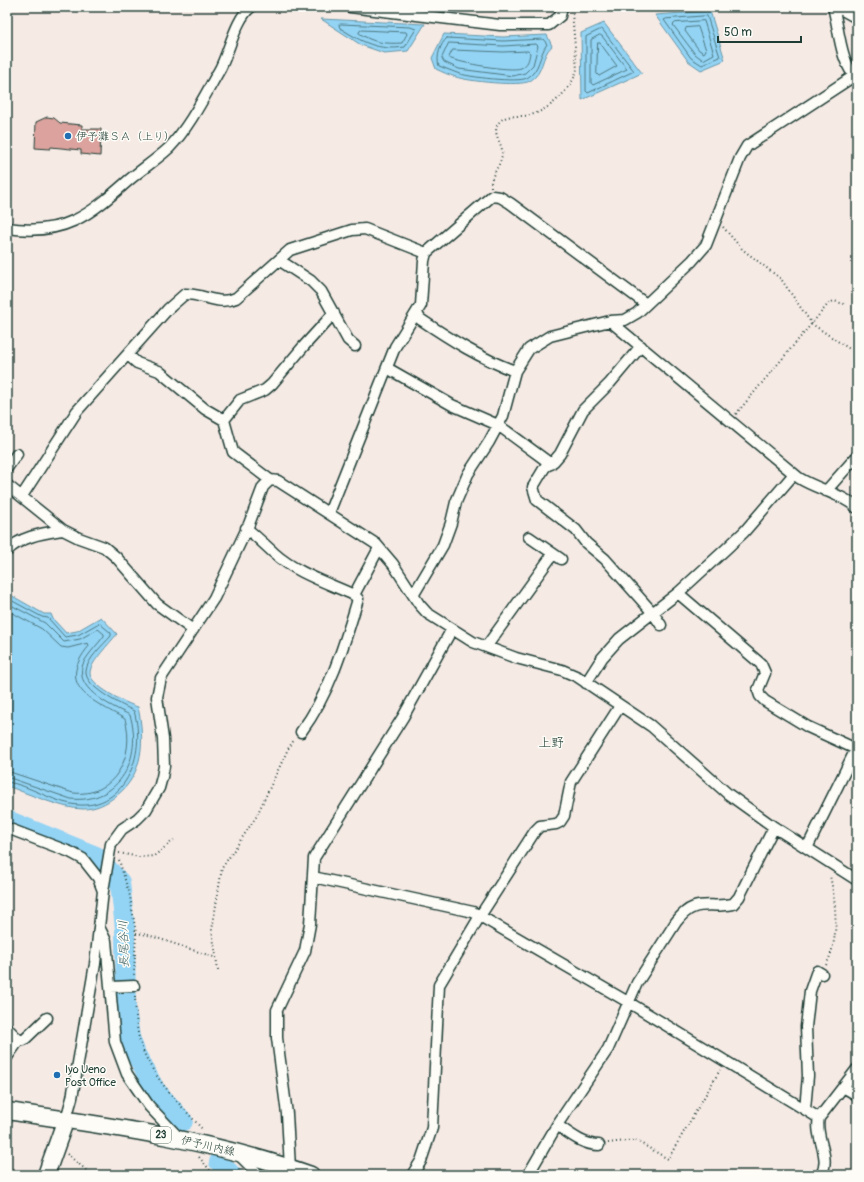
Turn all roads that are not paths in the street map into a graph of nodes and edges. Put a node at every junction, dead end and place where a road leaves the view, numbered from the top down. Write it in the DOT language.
graph roads {
  1 [pos="251,7"];
  2 [pos="350,7"];
  3 [pos="562,7"];
  4 [pos="833,7"];
  5 [pos="837,7"];
  6 [pos="857,18"];
  7 [pos="856,77"];
  8 [pos="7,228"];
  9 [pos="426,253"];
  10 [pos="279,260"];
  11 [pos="646,304"];
  12 [pos="334,313"];
  13 [pos="417,313"];
  14 [pos="610,321"];
  15 [pos="355,346"];
  16 [pos="641,346"];
  17 [pos="128,355"];
  18 [pos="387,368"];
  19 [pos="515,371"];
  20 [pos="224,420"];
  21 [pos="498,425"];
  22 [pos="17,454"];
  23 [pos="857,456"];
  24 [pos="551,464"];
  25 [pos="7,468"];
  26 [pos="794,474"];
  27 [pos="270,480"];
  28 [pos="7,485"];
  29 [pos="826,491"];
  30 [pos="22,496"];
  31 [pos="857,508"];
  32 [pos="329,514"];
  33 [pos="246,528"];
  34 [pos="63,530"];
  35 [pos="529,537"];
  36 [pos="380,548"];
  37 [pos="7,551"];
  38 [pos="678,593"];
  39 [pos="414,594"];
  40 [pos="354,595"];
  41 [pos="653,612"];
  42 [pos="661,626"];
  43 [pos="452,629"];
  44 [pos="193,630"];
  45 [pos="486,647"];
  46 [pos="586,683"];
  47 [pos="620,706"];
  48 [pos="301,732"];
  49 [pos="856,748"];
  50 [pos="774,827"];
  51 [pos="7,828"];
  52 [pos="807,848"];
  53 [pos="313,877"];
  54 [pos="857,880"];
  55 [pos="102,891"];
  56 [pos="480,916"];
  57 [pos="99,927"];
  58 [pos="822,974"];
  59 [pos="134,986"];
  60 [pos="111,987"];
  61 [pos="628,1002"];
  62 [pos="47,1018"];
  63 [pos="7,1028"];
  64 [pos="19,1040"];
  65 [pos="7,1057"];
  66 [pos="857,1069"];
  67 [pos="843,1087"];
  68 [pos="857,1095"];
  69 [pos="805,1109"];
  70 [pos="7,1111"];
  71 [pos="819,1118"];
  72 [pos="66,1119"];
  73 [pos="557,1125"];
  74 [pos="191,1137"];
  75 [pos="599,1144"];
  76 [pos="236,1152"];
  77 [pos="290,1168"];
  78 [pos="46,1175"];
  79 [pos="258,1175"];
  80 [pos="311,1175"];
  81 [pos="412,1175"];
  82 [pos="528,1175"];
  83 [pos="821,1175"];
  1 -- 8 [label="street"];
  2 -- 3 [label="street"];
  4 -- 7 [label="street"];
  5 -- 6 [label="street"];
  7 -- 11 [label="street"];
  9 -- 10 [label="street"];
  9 -- 11 [label="street"];
  9 -- 13 [label="street"];
  10 -- 12 [label="street"];
  10 -- 17 [label="street"];
  11 -- 14 [label="street"];
  12 -- 15 [label="street"];
  12 -- 20 [label="street"];
  13 -- 18 [label="street"];
  13 -- 19 [label="street"];
  14 -- 16 [label="street"];
  14 -- 19 [label="street"];
  16 -- 24 [label="street"];
  16 -- 26 [label="street"];
  17 -- 20 [label="street"];
  17 -- 30 [label="street"];
  18 -- 21 [label="street"];
  18 -- 32 [label="street"];
  19 -- 21 [label="street"];
  20 -- 27 [label="street"];
  21 -- 24 [label="street"];
  21 -- 39 [label="street"];
  22 -- 25 [label="street"];
  23 -- 29 [label="street"];
  24 -- 41 [label="street"];
  26 -- 29 [label="street"];
  26 -- 38 [label="street"];
  27 -- 32 [label="street"];
  27 -- 33 [label="street"];
  28 -- 30 [label="street"];
  29 -- 31 [label="street"];
  30 -- 34 [label="street"];
  32 -- 36 [label="street"];
  33 -- 40 [label="street"];
  33 -- 44 [label="street"];
  34 -- 37 [label="street"];
  34 -- 44 [label="street"];
  35 -- 45 [label="street"];
  36 -- 39 [label="street"];
  36 -- 40 [label="street"];
  38 -- 41 [label="street"];
  38 -- 49 [label="street"];
  39 -- 43 [label="street"];
  40 -- 48 [label="street"];
  41 -- 42 [label="street"];
  41 -- 46 [label="street"];
  43 -- 45 [label="street"];
  43 -- 53 [label="street"];
  44 -- 55 [label="street"];
  45 -- 46 [label="street"];
  46 -- 47 [label="street"];
  47 -- 50 [label="street"];
  47 -- 56 [label="street"];
  49 -- 52 [label="street"];
  50 -- 52 [label="street"];
  50 -- 61 [label="street"];
  51 -- 55 [label="street"];
  52 -- 54 [label="street"];
  53 -- 56 [label="street"];
  53 -- 77 [label="street"];
  55 -- 57 [label="street"];
  56 -- 61 [label="street"];
  56 -- 81 [label="street"];
  57 -- 60 [label="street"];
  57 -- 72 [label="street"];
  58 -- 69 [label="street"];
  59 -- 60 [label="street"];
  60 -- 74 [label="street"];
  61 -- 69 [label="street"];
  61 -- 73 [label="street"];
  62 -- 64 [label="street"];
  63 -- 64 [label="street"];
  64 -- 65 [label="street"];
  66 -- 67 [label="street"];
  67 -- 68 [label="street"];
  67 -- 71 [label="street"];
  69 -- 71 [label="street"];
  70 -- 72 [label="main road, 伊予川内線 / 23"];
  71 -- 83 [label="street"];
  72 -- 74 [label="main road, 伊予川内線 / 23"];
  72 -- 78 [label="main road"];
  73 -- 75 [label="street"];
  73 -- 82 [label="street"];
  74 -- 76 [label="main road, 伊予川内線 / 23"];
  76 -- 77 [label="main road, 伊予川内線 / 23"];
  76 -- 79 [label="street"];
  77 -- 80 [label="main road, 伊予川内線 / 23"];
}
